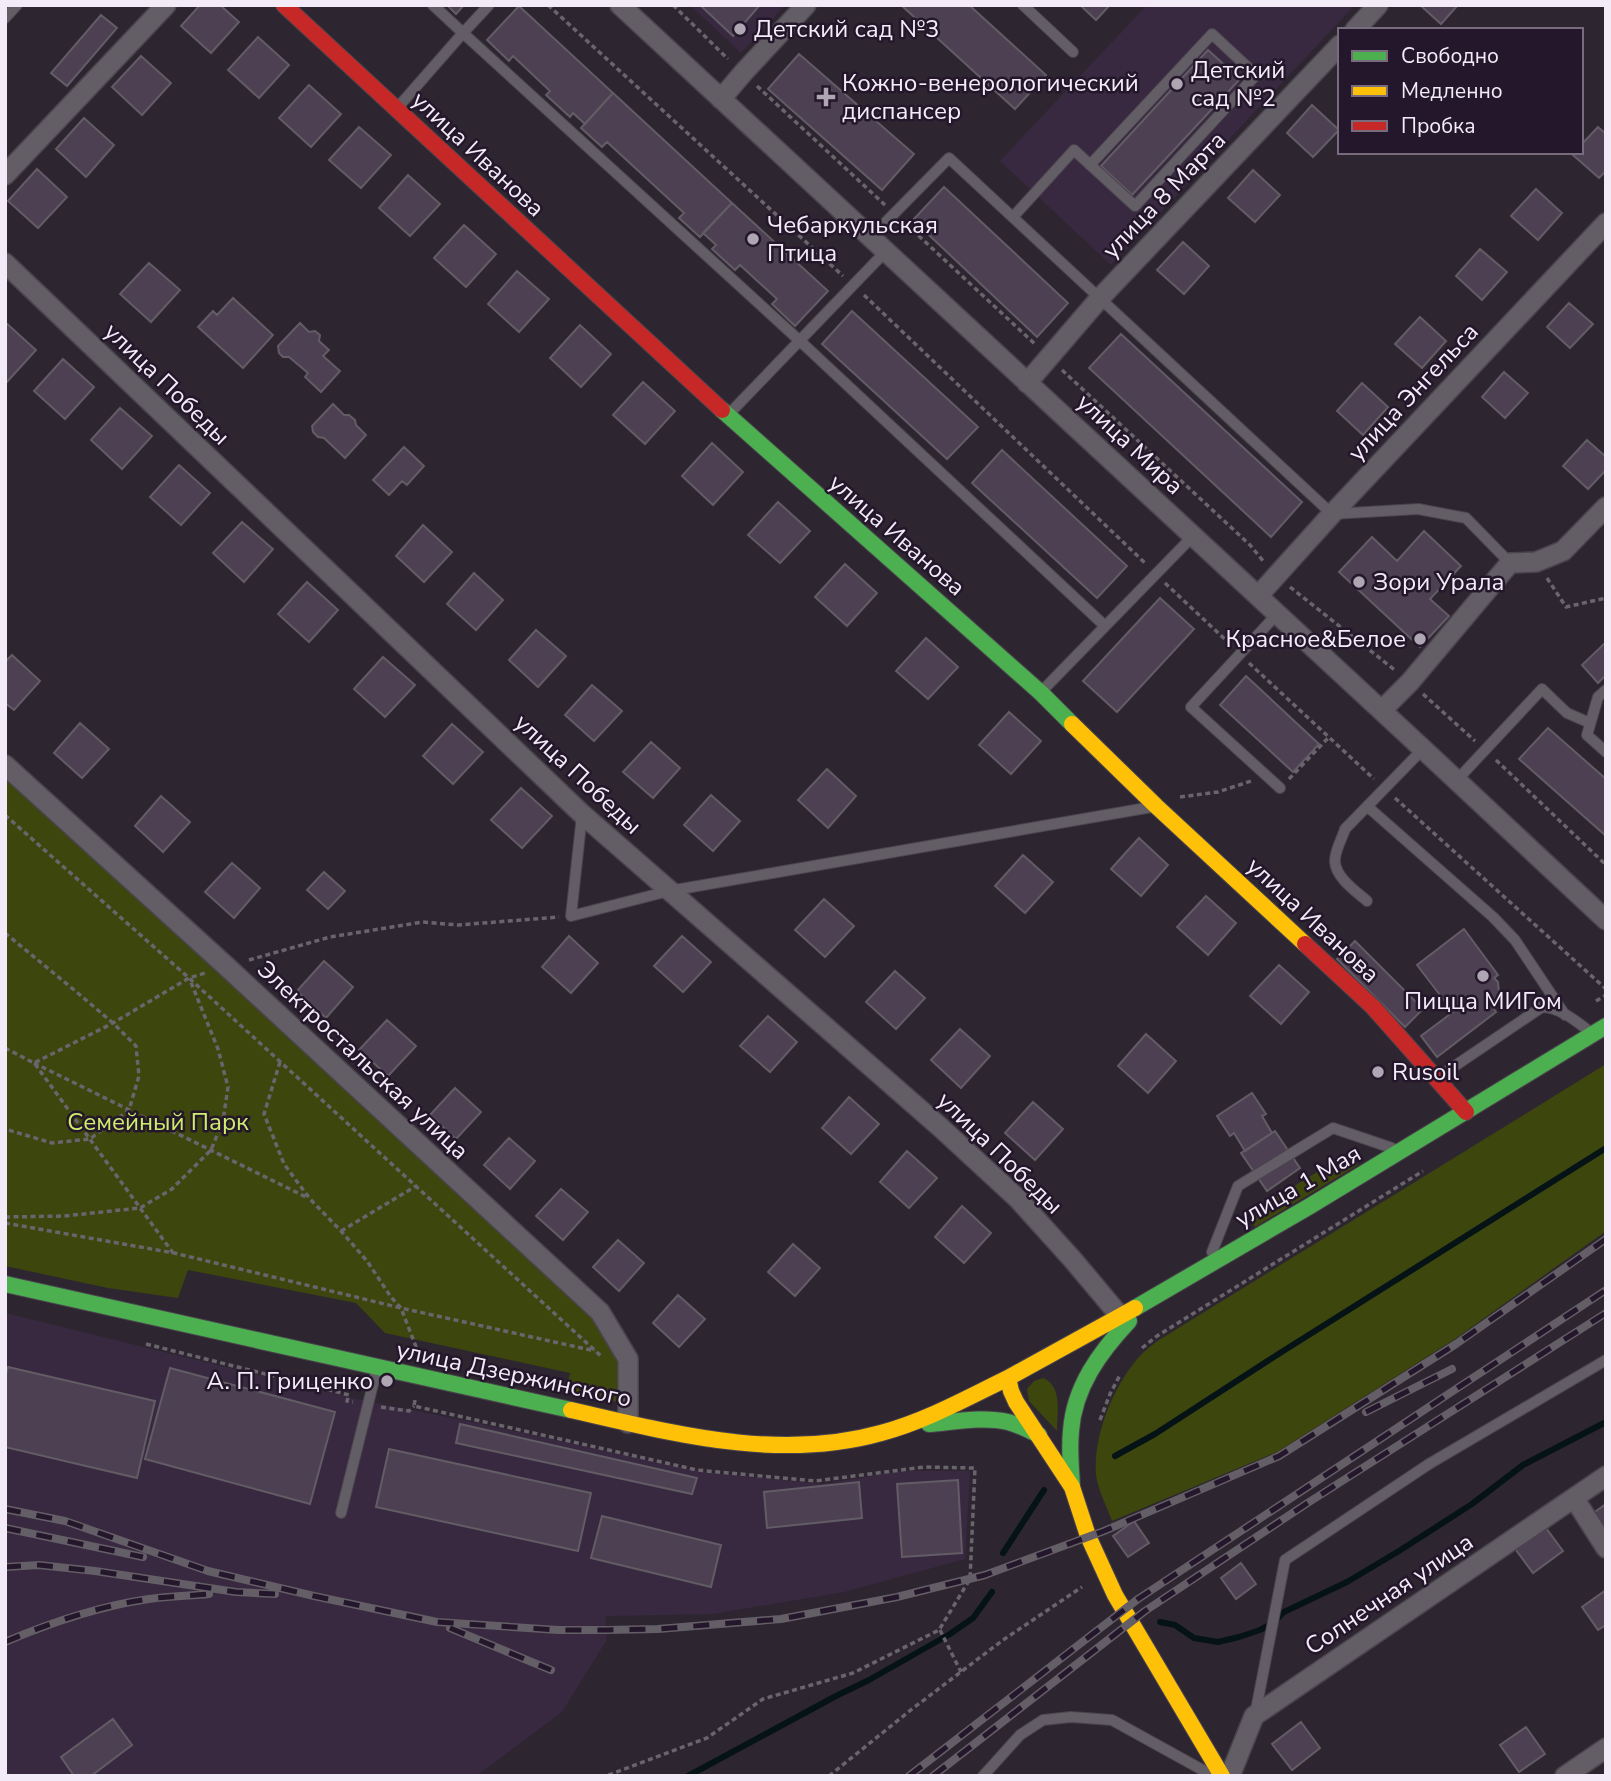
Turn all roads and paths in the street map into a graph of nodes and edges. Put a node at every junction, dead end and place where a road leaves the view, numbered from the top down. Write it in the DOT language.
graph roads {
  1 [pos="17,5"];
  2 [pos="166,5"];
  3 [pos="284,5"];
  4 [pos="433,5"];
  5 [pos="489,5"];
  6 [pos="548,5"];
  7 [pos="620,5"];
  8 [pos="673,5"];
  9 [pos="1023,5"];
  10 [pos="800,7"];
  11 [pos="1369,8"];
  12 [pos="5,18"];
  13 [pos="1355,28"];
  14 [pos="463,33"];
  15 [pos="1338,47"];
  16 [pos="1073,52"];
  17 [pos="743,73"];
  18 [pos="721,99"];
  19 [pos="396,109"];
  20 [pos="1090,165"];
  21 [pos="5,175"];
  22 [pos="894,214"];
  23 [pos="1013,217"];
  24 [pos="1606,223"];
  25 [pos="871,237"];
  26 [pos="886,251"];
  27 [pos="5,263"];
  28 [pos="854,285"];
  29 [pos="1100,298"];
  30 [pos="800,341"];
  31 [pos="1049,357"];
  32 [pos="1027,383"];
  33 [pos="728,416"];
  34 [pos="1606,506"];
  35 [pos="1332,514"];
  36 [pos="1193,536"];
  37 [pos="1536,562"];
  38 [pos="1510,564"];
  39 [pos="1156,574"];
  40 [pos="1276,576"];
  41 [pos="1258,596"];
  42 [pos="1606,598"];
  43 [pos="1278,613"];
  44 [pos="1105,626"];
  45 [pos="1241,655"];
  46 [pos="1410,682"];
  47 [pos="1606,690"];
  48 [pos="1041,693"];
  49 [pos="1382,710"];
  50 [pos="1591,723"];
  51 [pos="1329,737"];
  52 [pos="1423,749"];
  53 [pos="1604,749"];
  54 [pos="1486,750"];
  55 [pos="5,765"];
  56 [pos="1457,780"];
  57 [pos="1241,785"];
  58 [pos="1280,788"];
  59 [pos="1384,788"];
  60 [pos="1156,806"];
  61 [pos="1368,807"];
  62 [pos="582,814"];
  63 [pos="5,815"];
  64 [pos="1606,865"];
  65 [pos="669,891"];
  66 [pos="1367,901"];
  67 [pos="571,916"];
  68 [pos="1606,920"];
  69 [pos="5,933"];
  70 [pos="226,966"];
  71 [pos="189,978"];
  72 [pos="1606,989"];
  73 [pos="1565,1015"];
  74 [pos="113,1023"];
  75 [pos="1599,1030"];
  76 [pos="5,1048"];
  77 [pos="280,1062"];
  78 [pos="34,1063"];
  79 [pos="1436,1079"];
  80 [pos="130,1110"];
  81 [pos="1466,1112"];
  82 [pos="5,1129"];
  83 [pos="90,1139"];
  84 [pos="211,1150"];
  85 [pos="1402,1151"];
  86 [pos="1429,1167"];
  87 [pos="416,1186"];
  88 [pos="310,1199"];
  89 [pos="140,1208"];
  90 [pos="5,1217"];
  91 [pos="5,1223"];
  92 [pos="341,1231"];
  93 [pos="174,1254"];
  94 [pos="1207,1266"];
  95 [pos="5,1284"];
  96 [pos="1147,1302"];
  97 [pos="401,1308"];
  98 [pos="1120,1317"];
  99 [pos="146,1344"];
  100 [pos="1138,1351"];
  101 [pos="597,1352"];
  102 [pos="604,1359"];
  103 [pos="1042,1359"];
  104 [pos="1606,1360"];
  105 [pos="377,1367"];
  106 [pos="1122,1371"];
  107 [pos="1055,1373"];
  108 [pos="418,1376"];
  109 [pos="1008,1378"];
  110 [pos="1065,1391"];
  111 [pos="368,1405"];
  112 [pos="414,1406"];
  113 [pos="1072,1415"];
  114 [pos="628,1423"];
  115 [pos="902,1427"];
  116 [pos="1097,1430"];
  117 [pos="1039,1435"];
  118 [pos="1606,1476"];
  119 [pos="1072,1487"];
  120 [pos="1574,1498"];
  121 [pos="341,1513"];
  122 [pos="1606,1548"];
  123 [pos="971,1559"];
  124 [pos="1104,1572"];
  125 [pos="939,1630"];
  126 [pos="961,1672"];
  127 [pos="1254,1716"];
  128 [pos="1606,1748"];
  129 [pos="606,1776"];
  130 [pos="829,1776"];
  131 [pos="983,1776"];
  132 [pos="1213,1776"];
  133 [pos="1222,1776"];
  134 [pos="1230,1776"];
  135 [pos="1565,1776"];
  1 -- 12 [label="lane"];
  2 -- 21 [label="street"];
  3 -- 19 [label="main road, улица Иванова"];
  4 -- 14 [label="lane"];
  5 -- 14 [label="lane"];
  6 -- 28 [label="path"];
  7 -- 18 [label="street, улица Мира"];
  8 -- 17 [label="path"];
  9 -- 16 [label="lane"];
  10 -- 17 [label="street"];
  11 -- 13 [label="street"];
  14 -- 19 [label="lane"];
  14 -- 30 [label="lane"];
  15 -- 29 [label="street, улица 8 Марта"];
  17 -- 18 [label="street"];
  17 -- 22 [label="path"];
  18 -- 25 [label="street, улица Мира"];
  19 -- 33 [label="main road, улица Иванова"];
  20 -- 20 [label="lane"];
  20 -- 23 [label="lane"];
  22 -- 23 [label="lane"];
  22 -- 25 [label="lane"];
  22 -- 31 [label="path"];
  23 -- 29 [label="lane"];
  24 -- 35 [label="street, улица Энгельса"];
  25 -- 26 [label="street, улица Мира"];
  26 -- 28 [label="lane"];
  26 -- 32 [label="street, улица Мира"];
  27 -- 62 [label="street, улица Победы"];
  28 -- 30 [label="lane"];
  28 -- 39 [label="path"];
  29 -- 31 [label="street, улица 8 Марта"];
  29 -- 35 [label="lane"];
  30 -- 33 [label="lane"];
  30 -- 44 [label="lane"];
  31 -- 32 [label="street, улица 8 Марта"];
  31 -- 40 [label="path"];
  32 -- 36 [label="street, улица Мира"];
  33 -- 48 [label="main road, улица Иванова"];
  34 -- 37 [label="street"];
  35 -- 38 [label="lane"];
  35 -- 40 [label="street, улица Энгельса"];
  36 -- 39 [label="lane"];
  36 -- 41 [label="street, улица Мира"];
  37 -- 38 [label="street"];
  37 -- 42 [label="path"];
  38 -- 46 [label="street"];
  39 -- 44 [label="lane"];
  39 -- 45 [label="path"];
  40 -- 41 [label="street, улица Энгельса"];
  40 -- 46 [label="path"];
  41 -- 43 [label="street, улица Мира"];
  43 -- 45 [label="lane"];
  43 -- 49 [label="street, улица Мира"];
  44 -- 48 [label="lane"];
  45 -- 51 [label="path"];
  45 -- 58 [label="lane"];
  46 -- 49 [label="street"];
  46 -- 54 [label="path"];
  47 -- 50 [label="lane"];
  48 -- 60 [label="main road, улица Иванова"];
  49 -- 52 [label="street, улица Мира"];
  50 -- 53 [label="lane"];
  50 -- 54 [label="lane"];
  51 -- 58 [label="path"];
  51 -- 59 [label="path"];
  52 -- 56 [label="street, улица Мира"];
  52 -- 59 [label="lane"];
  54 -- 56 [label="lane"];
  54 -- 64 [label="path"];
  55 -- 70 [label="street, Электростальская улица"];
  56 -- 68 [label="street, улица Мира"];
  57 -- 60 [label="path"];
  59 -- 61 [label="lane"];
  59 -- 72 [label="path"];
  60 -- 65 [label="lane"];
  60 -- 79 [label="main road, улица Иванова"];
  61 -- 66 [label="lane"];
  61 -- 73 [label="lane"];
  62 -- 65 [label="street, улица Победы"];
  62 -- 67 [label="lane"];
  63 -- 71 [label="path"];
  65 -- 67 [label="lane"];
  65 -- 98 [label="street, улица Победы"];
  67 -- 70 [label="path"];
  69 -- 74 [label="path"];
  70 -- 114 [label="street, Электростальская улица"];
  71 -- 74 [label="path"];
  71 -- 77 [label="path"];
  71 -- 84 [label="path"];
  73 -- 75 [label="lane"];
  73 -- 79 [label="lane"];
  74 -- 78 [label="path"];
  74 -- 80 [label="path"];
  75 -- 81 [label="main road, улица 1 Мая"];
  76 -- 78 [label="path"];
  77 -- 87 [label="path"];
  77 -- 88 [label="path"];
  78 -- 80 [label="path"];
  78 -- 83 [label="path"];
  79 -- 81 [label="main road, улица Иванова"];
  80 -- 83 [label="path"];
  80 -- 84 [label="path"];
  81 -- 85 [label="main road, улица 1 Мая"];
  82 -- 83 [label="path"];
  83 -- 89 [label="path"];
  84 -- 88 [label="path"];
  84 -- 89 [label="path"];
  85 -- 94 [label="main road, улица 1 Мая"];
  85 -- 94 [label="lane"];
  86 -- 100 [label="path"];
  87 -- 92 [label="path"];
  87 -- 101 [label="path"];
  88 -- 92 [label="path"];
  89 -- 90 [label="path"];
  89 -- 93 [label="path"];
  91 -- 93 [label="path"];
  92 -- 97 [label="path"];
  93 -- 97 [label="path"];
  94 -- 96 [label="main road, улица 1 Мая"];
  95 -- 105 [label="main road, улица Дзержинского"];
  96 -- 98 [label="main road, улица 1 Мая"];
  96 -- 113 [label="main road"];
  97 -- 101 [label="path"];
  97 -- 108 [label="path"];
  98 -- 103 [label="main road, улица 1 Мая"];
  99 -- 111 [label="path"];
  101 -- 102 [label="path"];
  103 -- 107 [label="main road"];
  103 -- 109 [label="main road, улица 1 Мая"];
  104 -- 127 [label="lane"];
  105 -- 108 [label="main road, улица Дзержинского"];
  105 -- 111 [label="lane"];
  106 -- 116 [label="path"];
  108 -- 114 [label="main road, улица Дзержинского"];
  109 -- 115 [label="main road, улица Дзержинского"];
  109 -- 117 [label="main road"];
  110 -- 113 [label="main road"];
  111 -- 112 [label="path"];
  111 -- 121 [label="lane"];
  113 -- 119 [label="main road"];
  114 -- 115 [label="main road, улица Дзержинского"];
  115 -- 117 [label="main road"];
  117 -- 119 [label="main road"];
  118 -- 120 [label="street, Солнечная улица"];
  119 -- 124 [label="main road"];
  120 -- 122 [label="street"];
  120 -- 127 [label="street, Солнечная улица"];
  123 -- 125 [label="path"];
  124 -- 126 [label="path"];
  124 -- 133 [label="main road"];
  125 -- 126 [label="path"];
  125 -- 129 [label="path"];
  126 -- 130 [label="path"];
  127 -- 134 [label="street"];
  128 -- 135 [label="street"];
  131 -- 132 [label="lane"];
}
